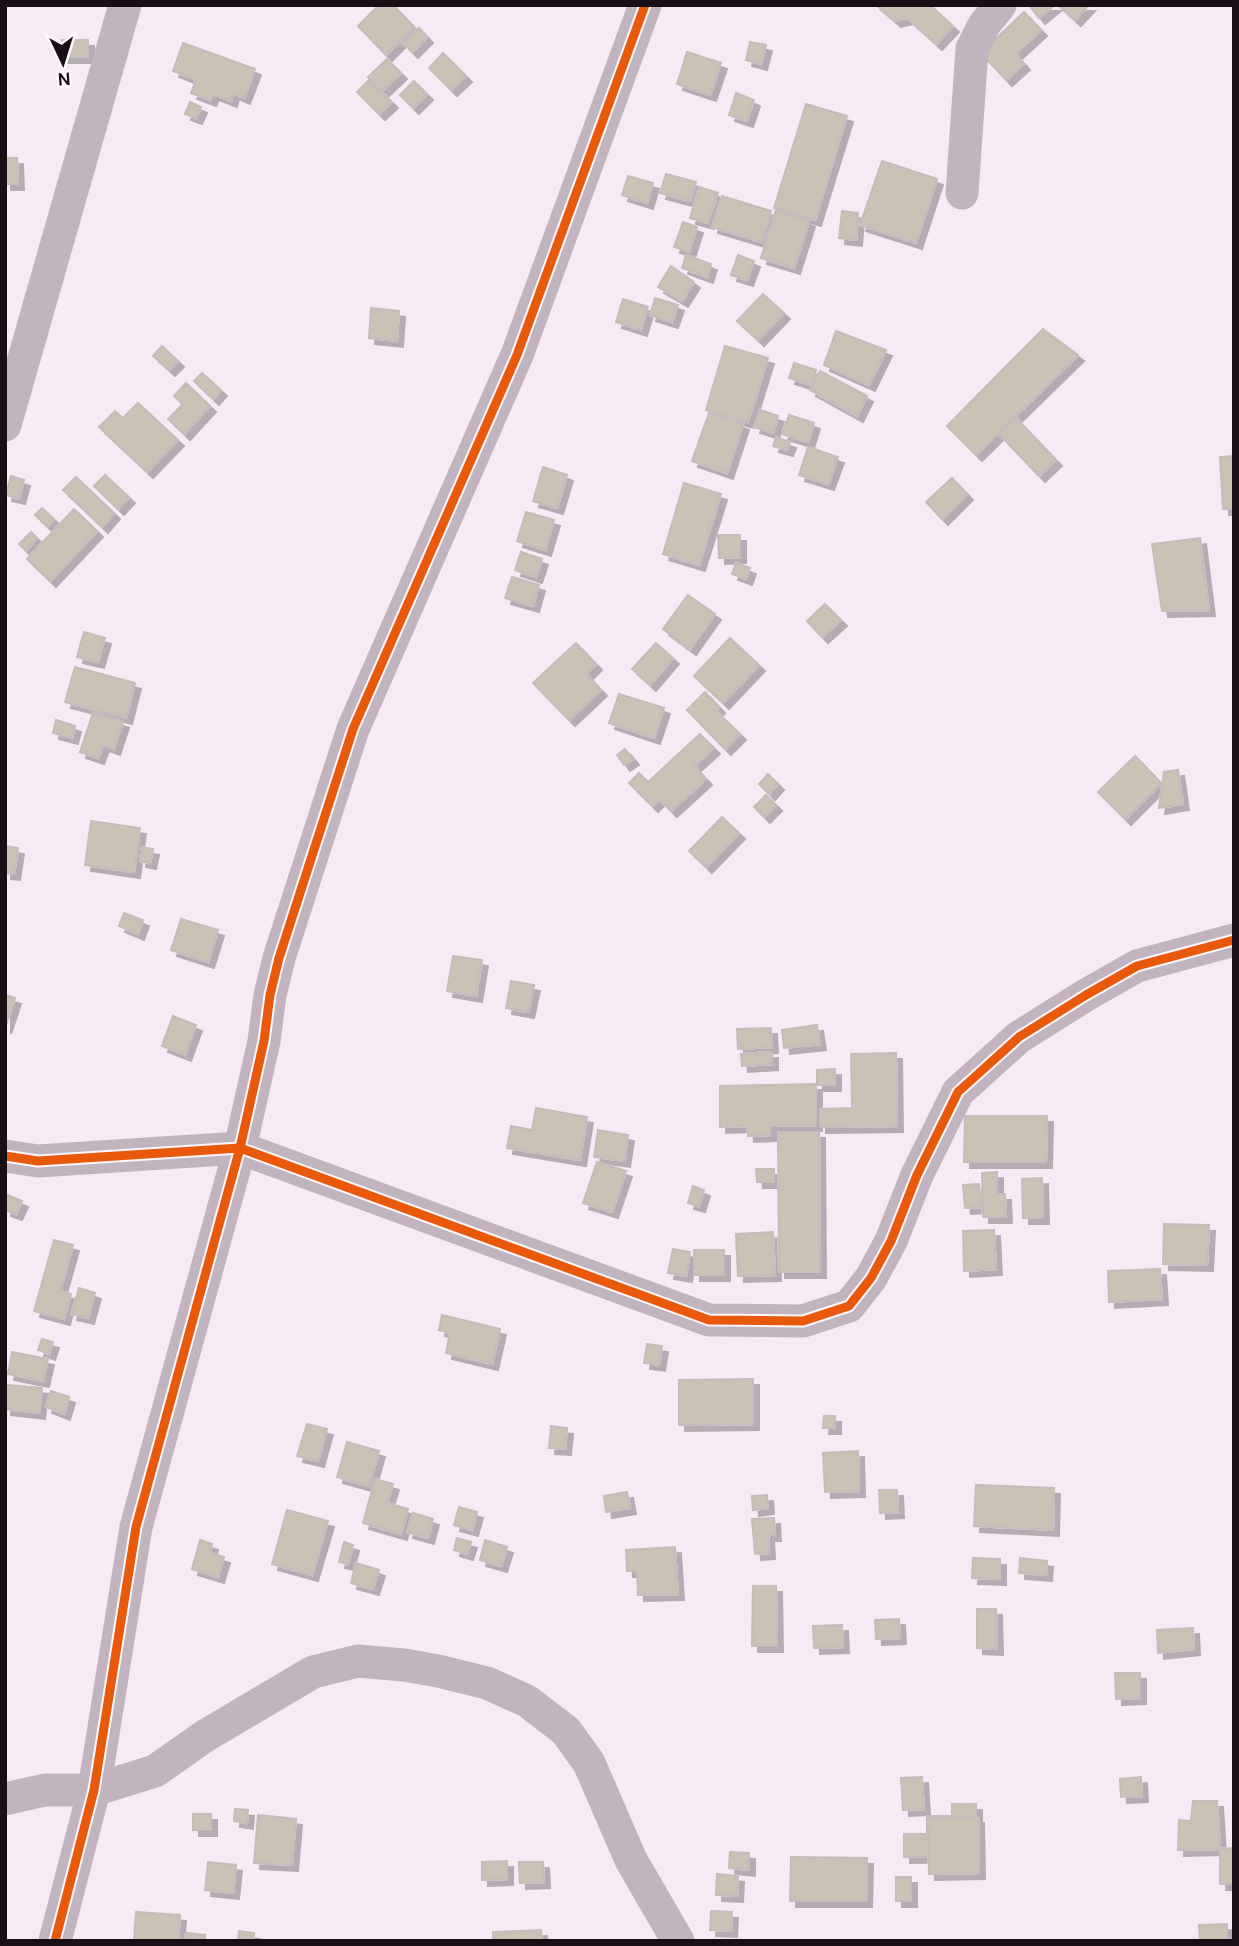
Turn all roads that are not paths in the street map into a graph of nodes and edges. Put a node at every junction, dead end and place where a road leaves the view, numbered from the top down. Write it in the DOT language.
graph roads {
  1 [pos="125,5"];
  2 [pos="645,5"];
  3 [pos="1000,5"];
  4 [pos="962,193"];
  5 [pos="5,425"];
  6 [pos="1234,940"];
  7 [pos="240,1148"];
  8 [pos="5,1156"];
  9 [pos="94,1790"];
  10 [pos="5,1799"];
  11 [pos="55,1941"];
  12 [pos="677,1941"];
  1 -- 5 [label="street"];
  2 -- 7 [label="street"];
  3 -- 4 [label="street"];
  6 -- 7 [label="street"];
  7 -- 8 [label="street"];
  7 -- 9 [label="street"];
  9 -- 10 [label="street"];
  9 -- 11 [label="street"];
  9 -- 12 [label="street"];
}
